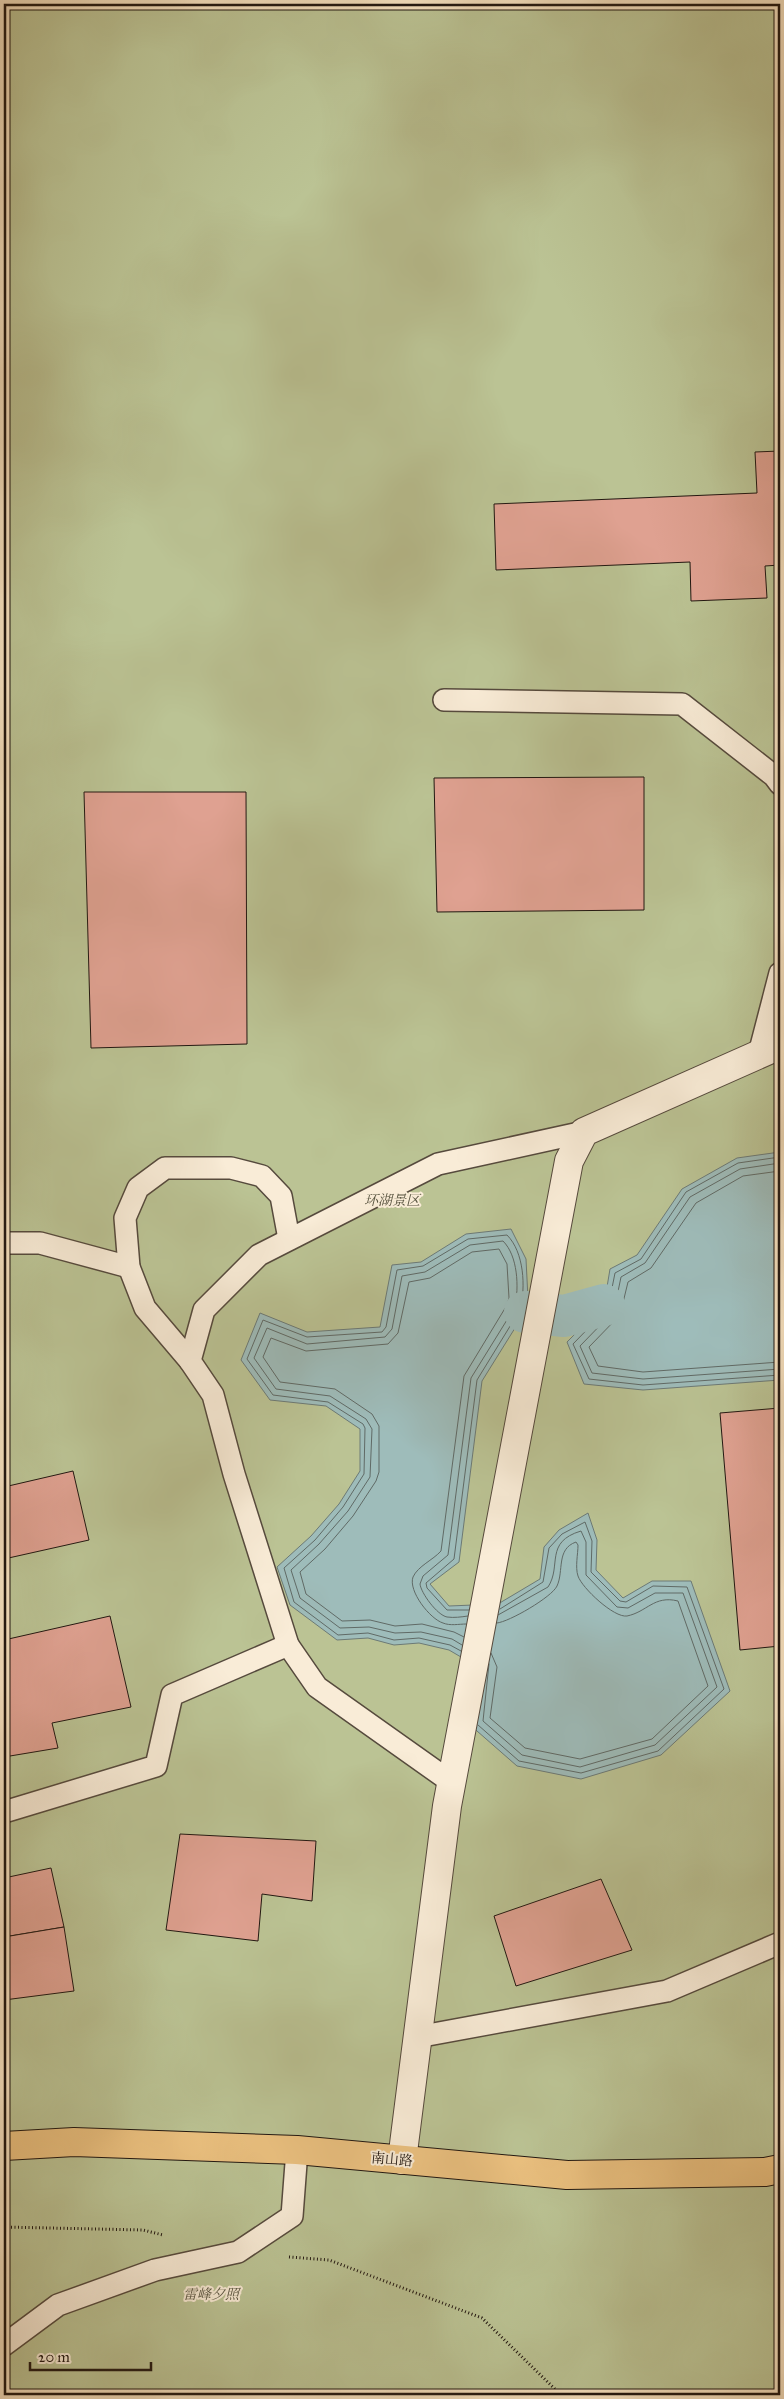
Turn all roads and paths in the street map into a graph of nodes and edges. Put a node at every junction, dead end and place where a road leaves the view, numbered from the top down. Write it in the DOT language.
graph roads {
  1 [pos="444,700"];
  2 [pos="780,784"];
  3 [pos="780,973"];
  4 [pos="770,1050"];
  5 [pos="584,1132"];
  6 [pos="289,1239"];
  7 [pos="4,1243"];
  8 [pos="129,1267"];
  9 [pos="190,1361"];
  10 [pos="288,1645"];
  11 [pos="451,1782"];
  12 [pos="4,1812"];
  13 [pos="780,1943"];
  14 [pos="417,2037"];
  15 [pos="4,2146"];
  16 [pos="297,2150"];
  17 [pos="402,2160"];
  18 [pos="780,2169"];
  19 [pos="4,2228"];
  20 [pos="172,2237"];
  21 [pos="238,2252"];
  22 [pos="4,2345"];
  23 [pos="561,2395"];
  1 -- 2 [label="lane"];
  3 -- 4 [label="lane"];
  4 -- 5 [label="street"];
  5 -- 6 [label="lane"];
  5 -- 11 [label="street"];
  6 -- 8 [label="lane"];
  6 -- 9 [label="lane"];
  7 -- 8 [label="lane"];
  8 -- 9 [label="lane"];
  9 -- 10 [label="lane"];
  10 -- 11 [label="lane"];
  10 -- 12 [label="lane"];
  11 -- 14 [label="street"];
  13 -- 14 [label="lane"];
  14 -- 17 [label="street"];
  15 -- 16 [label="main road, 南山路"];
  16 -- 17 [label="main road, 南山路"];
  16 -- 21 [label="lane"];
  17 -- 18 [label="main road, 南山路"];
  19 -- 20 [label="path"];
  21 -- 22 [label="lane"];
  21 -- 23 [label="path"];
}
